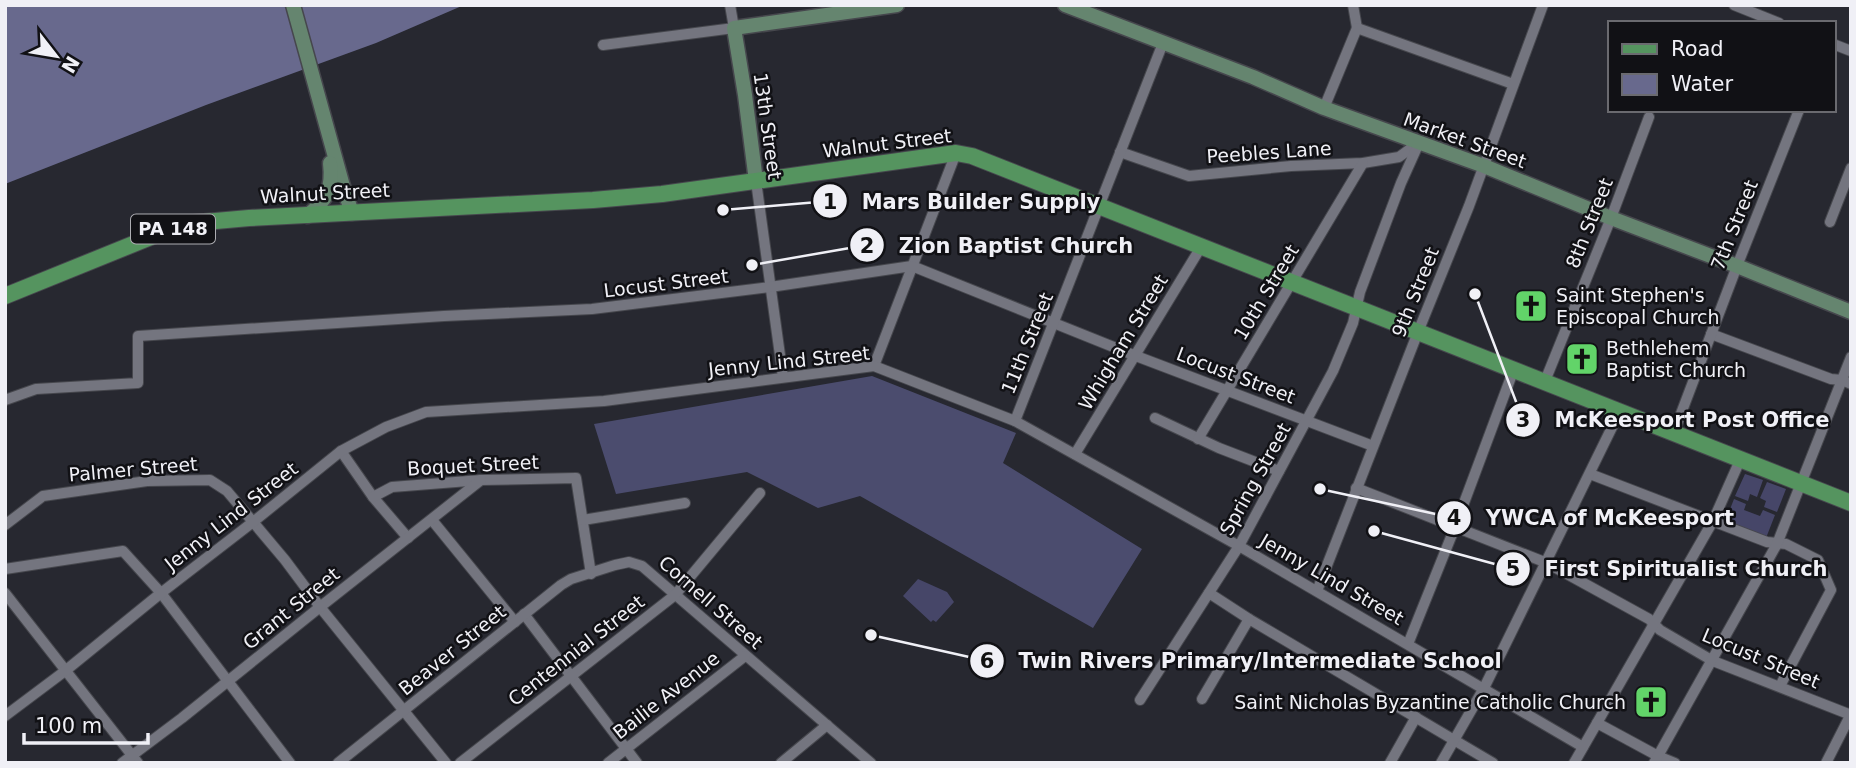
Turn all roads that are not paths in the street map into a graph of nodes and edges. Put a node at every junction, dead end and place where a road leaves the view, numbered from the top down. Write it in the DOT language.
graph roads {
  1 [pos="293,5"];
  2 [pos="730,5"];
  3 [pos="897,5"];
  4 [pos="1065,5"];
  5 [pos="1353,5"];
  6 [pos="1543,5"];
  7 [pos="1734,5"];
  8 [pos="1774,21"];
  9 [pos="734,28"];
  10 [pos="1357,28"];
  11 [pos="1163,43"];
  12 [pos="603,45"];
  13 [pos="1513,83"];
  14 [pos="1324,108"];
  15 [pos="1798,112"];
  16 [pos="1649,117"];
  17 [pos="1419,143"];
  18 [pos="1120,152"];
  19 [pos="956,153"];
  20 [pos="1363,163"];
  21 [pos="1484,166"];
  22 [pos="1851,168"];
  23 [pos="336,178"];
  24 [pos="756,181"];
  25 [pos="1100,208"];
  26 [pos="352,213"];
  27 [pos="307,216"];
  28 [pos="1611,218"];
  29 [pos="1830,222"];
  30 [pos="1200,247"];
  31 [pos="912,266"];
  32 [pos="1737,266"];
  33 [pos="1292,282"];
  34 [pos="770,287"];
  35 [pos="5,296"];
  36 [pos="1356,308"];
  37 [pos="1851,312"];
  38 [pos="1054,322"];
  39 [pos="1418,332"];
  40 [pos="1711,334"];
  41 [pos="1136,356"];
  42 [pos="1851,357"];
  43 [pos="874,366"];
  44 [pos="1514,369"];
  45 [pos="783,377"];
  46 [pos="1545,381"];
  47 [pos="1846,382"];
  48 [pos="1227,390"];
  49 [pos="5,400"];
  50 [pos="1620,411"];
  51 [pos="1155,418"];
  52 [pos="1015,421"];
  53 [pos="1306,421"];
  54 [pos="1674,432"];
  55 [pos="1198,439"];
  56 [pos="1373,446"];
  57 [pos="341,451"];
  58 [pos="1075,454"];
  59 [pos="1741,458"];
  60 [pos="1279,471"];
  61 [pos="1590,474"];
  62 [pos="481,481"];
  63 [pos="1802,483"];
  64 [pos="1356,488"];
  65 [pos="760,493"];
  66 [pos="373,497"];
  67 [pos="1851,502"];
  68 [pos="685,503"];
  69 [pos="432,520"];
  70 [pos="583,520"];
  71 [pos="1713,521"];
  72 [pos="253,522"];
  73 [pos="7,524"];
  74 [pos="1455,527"];
  75 [pos="408,538"];
  76 [pos="1777,544"];
  77 [pos="1239,545"];
  78 [pos="1547,563"];
  79 [pos="5,569"];
  80 [pos="591,574"];
  81 [pos="1317,591"];
  82 [pos="5,593"];
  83 [pos="161,593"];
  84 [pos="1209,593"];
  85 [pos="675,595"];
  86 [pos="320,607"];
  87 [pos="524,614"];
  88 [pos="1249,619"];
  89 [pos="515,622"];
  90 [pos="1655,624"];
  91 [pos="1408,644"];
  92 [pos="746,656"];
  93 [pos="1713,661"];
  94 [pos="65,671"];
  95 [pos="570,676"];
  96 [pos="228,681"];
  97 [pos="1780,686"];
  98 [pos="1484,688"];
  99 [pos="1202,699"];
  100 [pos="1140,700"];
  101 [pos="404,712"];
  102 [pos="1851,715"];
  103 [pos="5,716"];
  104 [pos="1416,717"];
  105 [pos="1597,723"];
  106 [pos="827,725"];
  107 [pos="1454,740"];
  108 [pos="1583,747"];
  109 [pos="626,749"];
  110 [pos="135,759"];
  111 [pos="1656,760"];
  112 [pos="122,763"];
  113 [pos="290,763"];
  114 [pos="338,763"];
  115 [pos="446,763"];
  116 [pos="460,763"];
  117 [pos="608,763"];
  118 [pos="637,763"];
  119 [pos="780,763"];
  120 [pos="871,763"];
  121 [pos="1390,763"];
  122 [pos="1441,763"];
  123 [pos="1493,763"];
  124 [pos="1574,763"];
  125 [pos="1675,763"];
  126 [pos="1826,763"];
  1 -- 23 [label="main road"];
  2 -- 9 [label="street, 13th Street"];
  3 -- 9 [label="main road"];
  4 -- 11 [label="main road, Market Street"];
  5 -- 10 [label="street"];
  6 -- 13 [label="street, 9th Street"];
  7 -- 8 [label="street"];
  9 -- 12 [label="street"];
  9 -- 24 [label="main road, 13th Street"];
  10 -- 13 [label="street"];
  10 -- 14 [label="street"];
  11 -- 14 [label="main road, Market Street"];
  11 -- 18 [label="street, 11th Street"];
  13 -- 21 [label="street, 9th Street"];
  14 -- 17 [label="main road, Market Street"];
  15 -- 32 [label="street, 7th Street"];
  16 -- 28 [label="street, 8th Street"];
  17 -- 20 [label="street, Peebles Lane"];
  17 -- 21 [label="main road, Market Street"];
  17 -- 36 [label="street, Spring Street"];
  18 -- 20 [label="street, Peebles Lane"];
  18 -- 25 [label="street, 11th Street"];
  19 -- 24 [label="main road, Walnut Street / PA 148"];
  19 -- 25 [label="main road, Walnut Street / PA 148"];
  19 -- 31 [label="street"];
  20 -- 33 [label="street, 10th Street"];
  21 -- 28 [label="main road, Market Street"];
  21 -- 39 [label="street, 9th Street"];
  22 -- 29 [label="street"];
  23 -- 26 [label="main road"];
  23 -- 27 [label="main road"];
  24 -- 26 [label="main road, Walnut Street / PA 148"];
  24 -- 34 [label="street, 13th Street"];
  25 -- 30 [label="main road, Walnut Street / PA 148"];
  25 -- 38 [label="street, 11th Street"];
  26 -- 27 [label="main road, Walnut Street / PA 148"];
  27 -- 35 [label="main road, Walnut Street / PA 148"];
  28 -- 32 [label="main road, Market Street"];
  28 -- 46 [label="street, 8th Street"];
  30 -- 33 [label="main road, Walnut Street / PA 148"];
  30 -- 41 [label="street, Whigham Street"];
  31 -- 34 [label="street, Locust Street"];
  31 -- 38 [label="street, Locust Street"];
  31 -- 43 [label="street"];
  32 -- 37 [label="main road, Market Street"];
  32 -- 40 [label="street, 7th Street"];
  33 -- 36 [label="main road, Walnut Street / PA 148"];
  33 -- 48 [label="street, 10th Street"];
  34 -- 45 [label="street, 13th Street"];
  34 -- 49 [label="street, Locust Street"];
  36 -- 39 [label="main road, Walnut Street / PA 148"];
  36 -- 53 [label="street, Spring Street"];
  38 -- 41 [label="street, Locust Street"];
  38 -- 52 [label="street, 11th Street"];
  39 -- 44 [label="main road, Walnut Street / PA 148"];
  39 -- 56 [label="street, 9th Street"];
  40 -- 47 [label="street"];
  40 -- 54 [label="street, 7th Street"];
  41 -- 48 [label="street, Locust Street"];
  41 -- 58 [label="street, Whigham Street"];
  42 -- 47 [label="street"];
  43 -- 45 [label="street, Jenny Lind Street"];
  43 -- 52 [label="street, Jenny Lind Street"];
  44 -- 46 [label="main road, Walnut Street / PA 148"];
  44 -- 74 [label="street"];
  45 -- 57 [label="street, Jenny Lind Street"];
  46 -- 50 [label="main road, Walnut Street / PA 148"];
  47 -- 63 [label="street"];
  48 -- 53 [label="street, Locust Street"];
  48 -- 55 [label="street, 10th Street"];
  50 -- 54 [label="main road, Walnut Street / PA 148"];
  50 -- 61 [label="street"];
  51 -- 55 [label="street"];
  52 -- 58 [label="street, Jenny Lind Street"];
  53 -- 56 [label="street, Locust Street"];
  53 -- 60 [label="street, Spring Street"];
  54 -- 59 [label="main road, Walnut Street / PA 148"];
  55 -- 60 [label="street"];
  56 -- 64 [label="street, 9th Street"];
  57 -- 66 [label="street"];
  57 -- 72 [label="street, Jenny Lind Street"];
  58 -- 77 [label="street, Jenny Lind Street"];
  59 -- 63 [label="main road, Walnut Street / PA 148"];
  59 -- 71 [label="street"];
  60 -- 77 [label="street, Spring Street"];
  61 -- 71 [label="street"];
  61 -- 78 [label="street"];
  62 -- 66 [label="street, Boquet Street"];
  62 -- 69 [label="street, Grant Street"];
  62 -- 70 [label="street, Boquet Street"];
  63 -- 67 [label="main road, Walnut Street / PA 148"];
  63 -- 76 [label="street"];
  64 -- 74 [label="street, Locust Street"];
  64 -- 81 [label="street, 9th Street"];
  65 -- 85 [label="street, Centennial Street"];
  66 -- 75 [label="street"];
  68 -- 70 [label="street"];
  69 -- 75 [label="street, Grant Street"];
  69 -- 89 [label="street"];
  70 -- 80 [label="street"];
  71 -- 76 [label="street"];
  71 -- 90 [label="street"];
  72 -- 73 [label="street, Palmer Street"];
  72 -- 83 [label="street, Jenny Lind Street"];
  72 -- 86 [label="street, Palmer Street"];
  74 -- 78 [label="street, Locust Street"];
  74 -- 91 [label="street"];
  75 -- 86 [label="street, Grant Street"];
  76 -- 93 [label="street"];
  76 -- 97 [label="street"];
  77 -- 81 [label="street, Jenny Lind Street"];
  77 -- 84 [label="street, Spring Street"];
  78 -- 90 [label="street, Locust Street"];
  78 -- 98 [label="street"];
  79 -- 83 [label="street"];
  80 -- 85 [label="street, Cornell Street"];
  80 -- 87 [label="street, Beaver Street"];
  81 -- 91 [label="street, Jenny Lind Street"];
  82 -- 94 [label="street"];
  83 -- 94 [label="street, Jenny Lind Street"];
  83 -- 96 [label="street"];
  84 -- 88 [label="street"];
  84 -- 100 [label="street, Spring Street"];
  85 -- 92 [label="street, Cornell Street"];
  85 -- 95 [label="street, Centennial Street"];
  86 -- 96 [label="street, Grant Street"];
  86 -- 101 [label="street, Palmer Street"];
  87 -- 89 [label="street, Beaver Street"];
  87 -- 95 [label="street"];
  88 -- 99 [label="street"];
  88 -- 104 [label="street"];
  89 -- 101 [label="street, Beaver Street"];
  90 -- 93 [label="street, Locust Street"];
  90 -- 105 [label="street"];
  91 -- 98 [label="street, Jenny Lind Street"];
  92 -- 106 [label="street, Cornell Street"];
  92 -- 109 [label="street, Bailie Avenue"];
  93 -- 97 [label="street, Locust Street"];
  93 -- 111 [label="street"];
  94 -- 103 [label="street, Jenny Lind Street"];
  94 -- 110 [label="street"];
  95 -- 109 [label="street"];
  95 -- 116 [label="street, Centennial Street"];
  96 -- 110 [label="street, Grant Street"];
  96 -- 113 [label="street"];
  97 -- 102 [label="street, Locust Street"];
  98 -- 107 [label="street"];
  98 -- 108 [label="street, Jenny Lind Street"];
  101 -- 114 [label="street, Beaver Street"];
  101 -- 115 [label="street, Palmer Street"];
  102 -- 126 [label="street"];
  104 -- 107 [label="street"];
  104 -- 121 [label="street"];
  105 -- 108 [label="street"];
  105 -- 111 [label="street"];
  106 -- 119 [label="street"];
  106 -- 120 [label="street, Cornell Street"];
  107 -- 122 [label="street"];
  107 -- 123 [label="street"];
  108 -- 124 [label="street"];
  109 -- 117 [label="street, Bailie Avenue"];
  109 -- 118 [label="street"];
  110 -- 112 [label="street, Grant Street"];
  111 -- 125 [label="street"];
}
